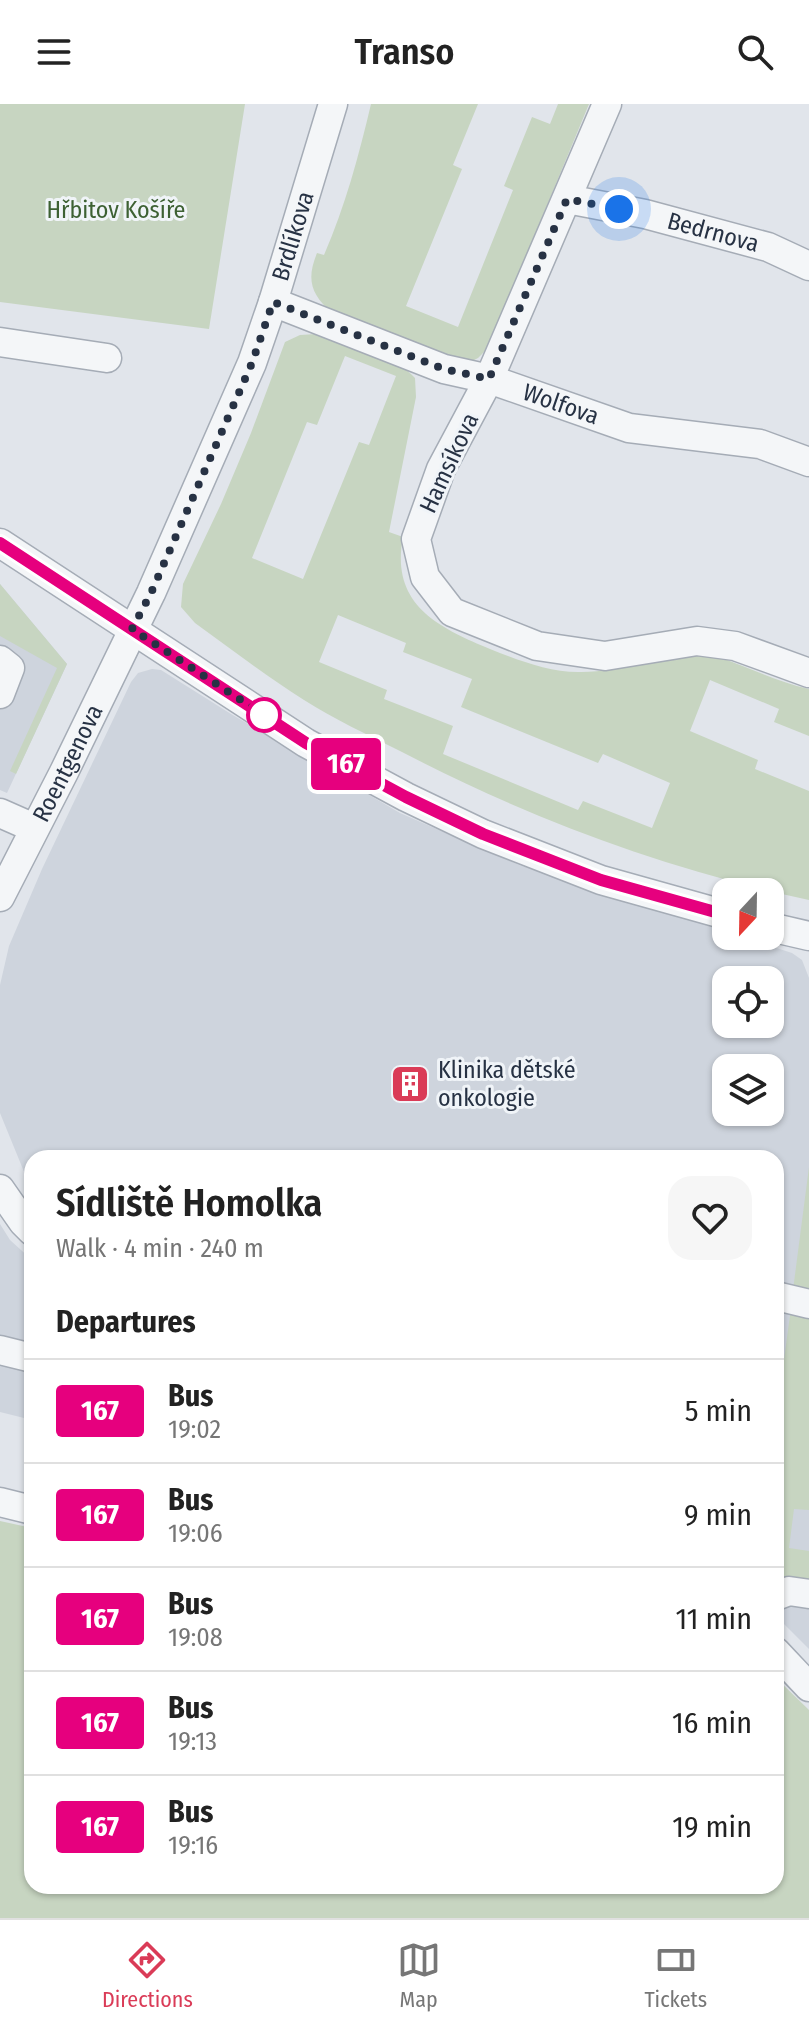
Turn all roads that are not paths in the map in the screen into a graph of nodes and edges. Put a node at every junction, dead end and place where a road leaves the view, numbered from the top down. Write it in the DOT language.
graph roads {
  1 [pos="333,104"];
  2 [pos="607,104"];
  3 [pos="567,199"];
  4 [pos="809,266"];
  5 [pos="273,302"];
  6 [pos="0,342"];
  7 [pos="107,358"];
  8 [pos="489,379"];
  9 [pos="809,462"];
  10 [pos="0,543"];
  11 [pos="132,629"];
  12 [pos="0,660"];
  13 [pos="809,673"];
  14 [pos="0,694"];
  15 [pos="0,813"];
  16 [pos="34,828"];
  17 [pos="0,897"];
  18 [pos="712,911"];
  19 [pos="784,930"];
  20 [pos="809,936"];
  21 [pos="0,1189"];
  22 [pos="24,1223"];
  23 [pos="784,1298"];
  24 [pos="809,1304"];
  25 [pos="0,1350"];
  26 [pos="24,1356"];
  27 [pos="0,1502"];
  28 [pos="24,1508"];
  29 [pos="784,1593"];
  30 [pos="809,1594"];
  31 [pos="784,1660"];
  32 [pos="809,1687"];
  1 -- 5 [label="street, Brdlíkova"];
  2 -- 3 [label="street, Hamsíkova"];
  3 -- 4 [label="street, Bedrnova"];
  3 -- 8 [label="street, Hamsíkova"];
  5 -- 8 [label="street, Wolfova"];
  5 -- 11 [label="street, Brdlíkova"];
  6 -- 7 [label="street"];
  8 -- 9 [label="street, Wolfova"];
  8 -- 13 [label="street, Hamsíkova"];
  10 -- 11 [label="street"];
  11 -- 16 [label="street, Roentgenova"];
  11 -- 18 [label="street"];
  12 -- 14 [label="street"];
  15 -- 16 [label="street"];
  16 -- 17 [label="street, Roentgenova"];
  19 -- 20 [label="street"];
  21 -- 22 [label="street"];
  23 -- 24 [label="street"];
  25 -- 26 [label="street"];
  27 -- 28 [label="street"];
  29 -- 30 [label="street"];
  31 -- 32 [label="street"];
}
